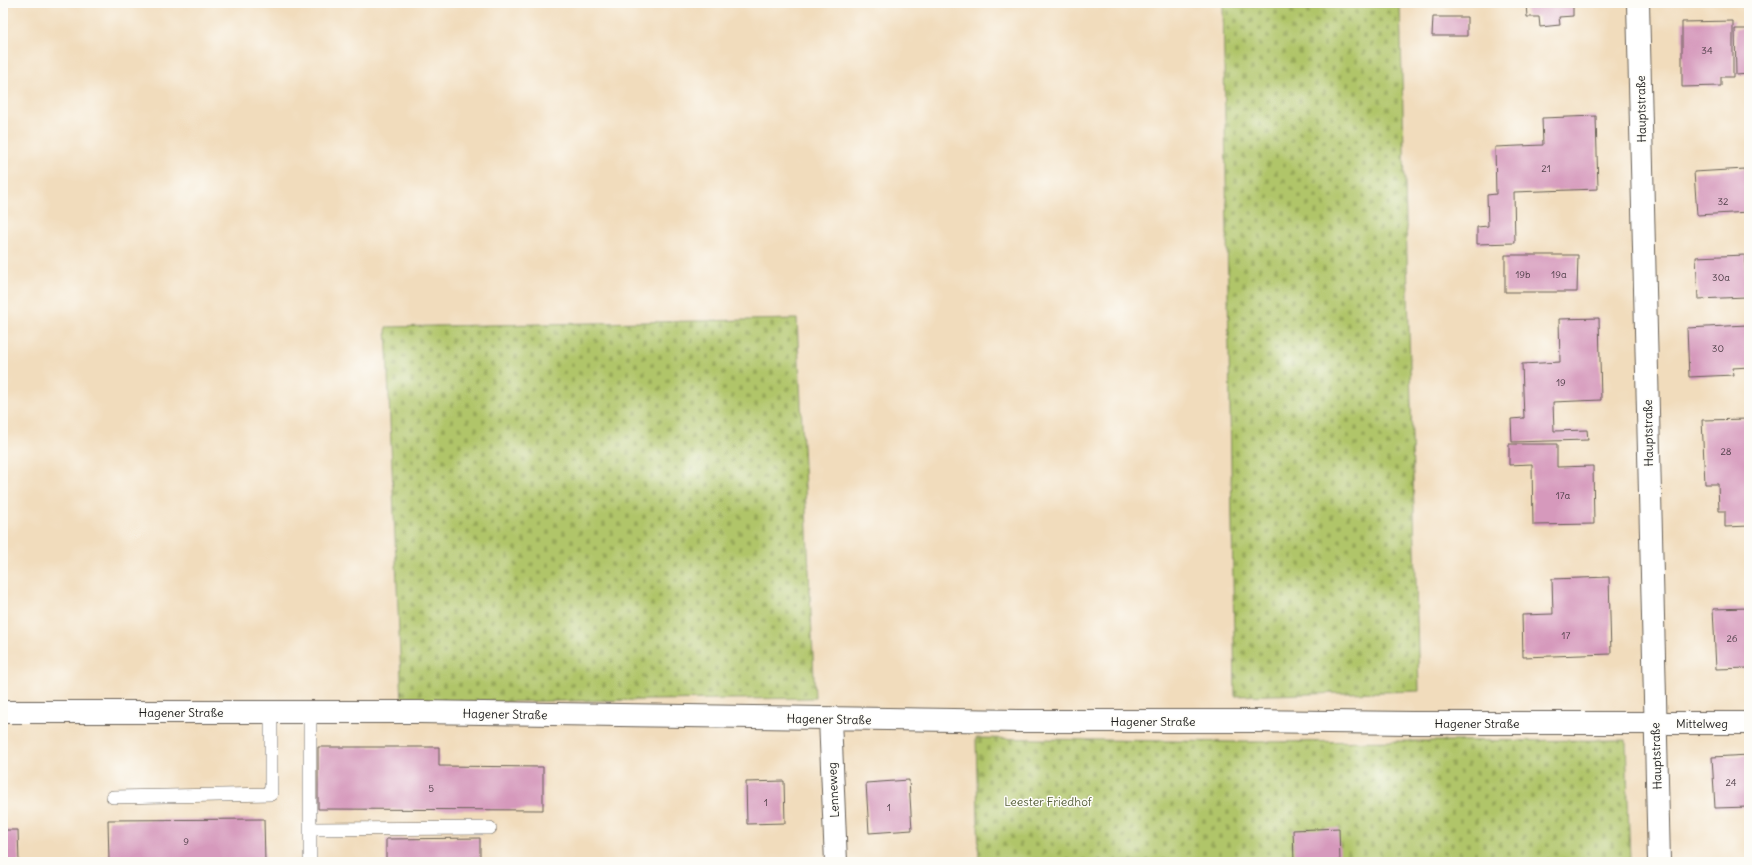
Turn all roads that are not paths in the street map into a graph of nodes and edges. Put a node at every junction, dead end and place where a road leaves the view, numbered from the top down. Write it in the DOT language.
graph roads {
  1 [pos="1638,3"];
  2 [pos="3,712"];
  3 [pos="271,712"];
  4 [pos="310,712"];
  5 [pos="830,719"];
  6 [pos="1655,722"];
  7 [pos="1749,723"];
  8 [pos="113,797"];
  9 [pos="490,828"];
  10 [pos="310,829"];
  11 [pos="310,862"];
  12 [pos="836,862"];
  13 [pos="1659,862"];
  1 -- 6 [label="street, Hauptstraße"];
  2 -- 3 [label="street, Hagener Straße"];
  3 -- 4 [label="street, Hagener Straße"];
  3 -- 8 [label="lane"];
  4 -- 5 [label="street, Hagener Straße"];
  4 -- 10 [label="lane"];
  5 -- 6 [label="street, Hagener Straße"];
  5 -- 12 [label="street, Lenneweg"];
  6 -- 7 [label="street, Mittelweg"];
  6 -- 13 [label="street, Hauptstraße"];
  9 -- 10 [label="lane"];
  10 -- 11 [label="lane"];
}
